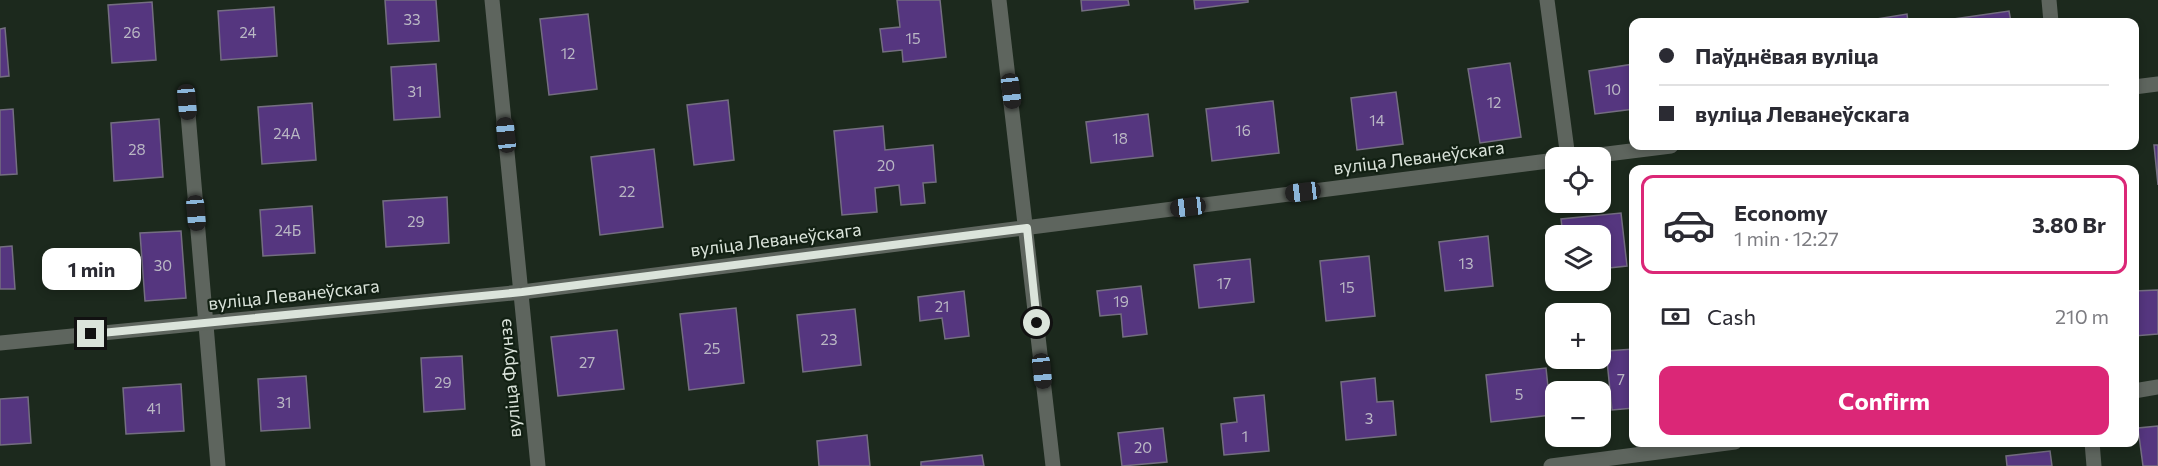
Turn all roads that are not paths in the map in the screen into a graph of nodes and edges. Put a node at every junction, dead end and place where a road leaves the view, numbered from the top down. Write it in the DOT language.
graph roads {
  1 [pos="492,0"];
  2 [pos="999,0"];
  3 [pos="1547,0"];
  4 [pos="2049,0"];
  5 [pos="2051,18"];
  6 [pos="2158,84"];
  7 [pos="2139,86"];
  8 [pos="187,102"];
  9 [pos="1567,147"];
  10 [pos="1639,150"];
  11 [pos="1611,154"];
  12 [pos="1545,161"];
  13 [pos="1027,228"];
  14 [pos="522,292"];
  15 [pos="206,323"];
  16 [pos="0,343"];
  17 [pos="2158,387"];
  18 [pos="2139,390"];
  19 [pos="1697,447"];
  20 [pos="2092,447"];
  21 [pos="218,466"];
  22 [pos="538,466"];
  23 [pos="1053,466"];
  24 [pos="1551,466"];
  25 [pos="2094,466"];
  1 -- 14 [label="street, вуліца Фрунзэ"];
  2 -- 13 [label="street"];
  3 -- 9 [label="street"];
  4 -- 5 [label="street"];
  6 -- 7 [label="street"];
  8 -- 15 [label="street"];
  10 -- 11 [label="street"];
  12 -- 13 [label="street, вуліца Леванеўскага"];
  13 -- 14 [label="street, вуліца Леванеўскага"];
  13 -- 23 [label="street"];
  14 -- 15 [label="street, вуліца Леванеўскага"];
  14 -- 22 [label="street, вуліца Фрунзэ"];
  15 -- 16 [label="street, вуліца Леванеўскага"];
  15 -- 21 [label="street"];
  17 -- 18 [label="street"];
  19 -- 24 [label="street"];
  20 -- 25 [label="street"];
}
